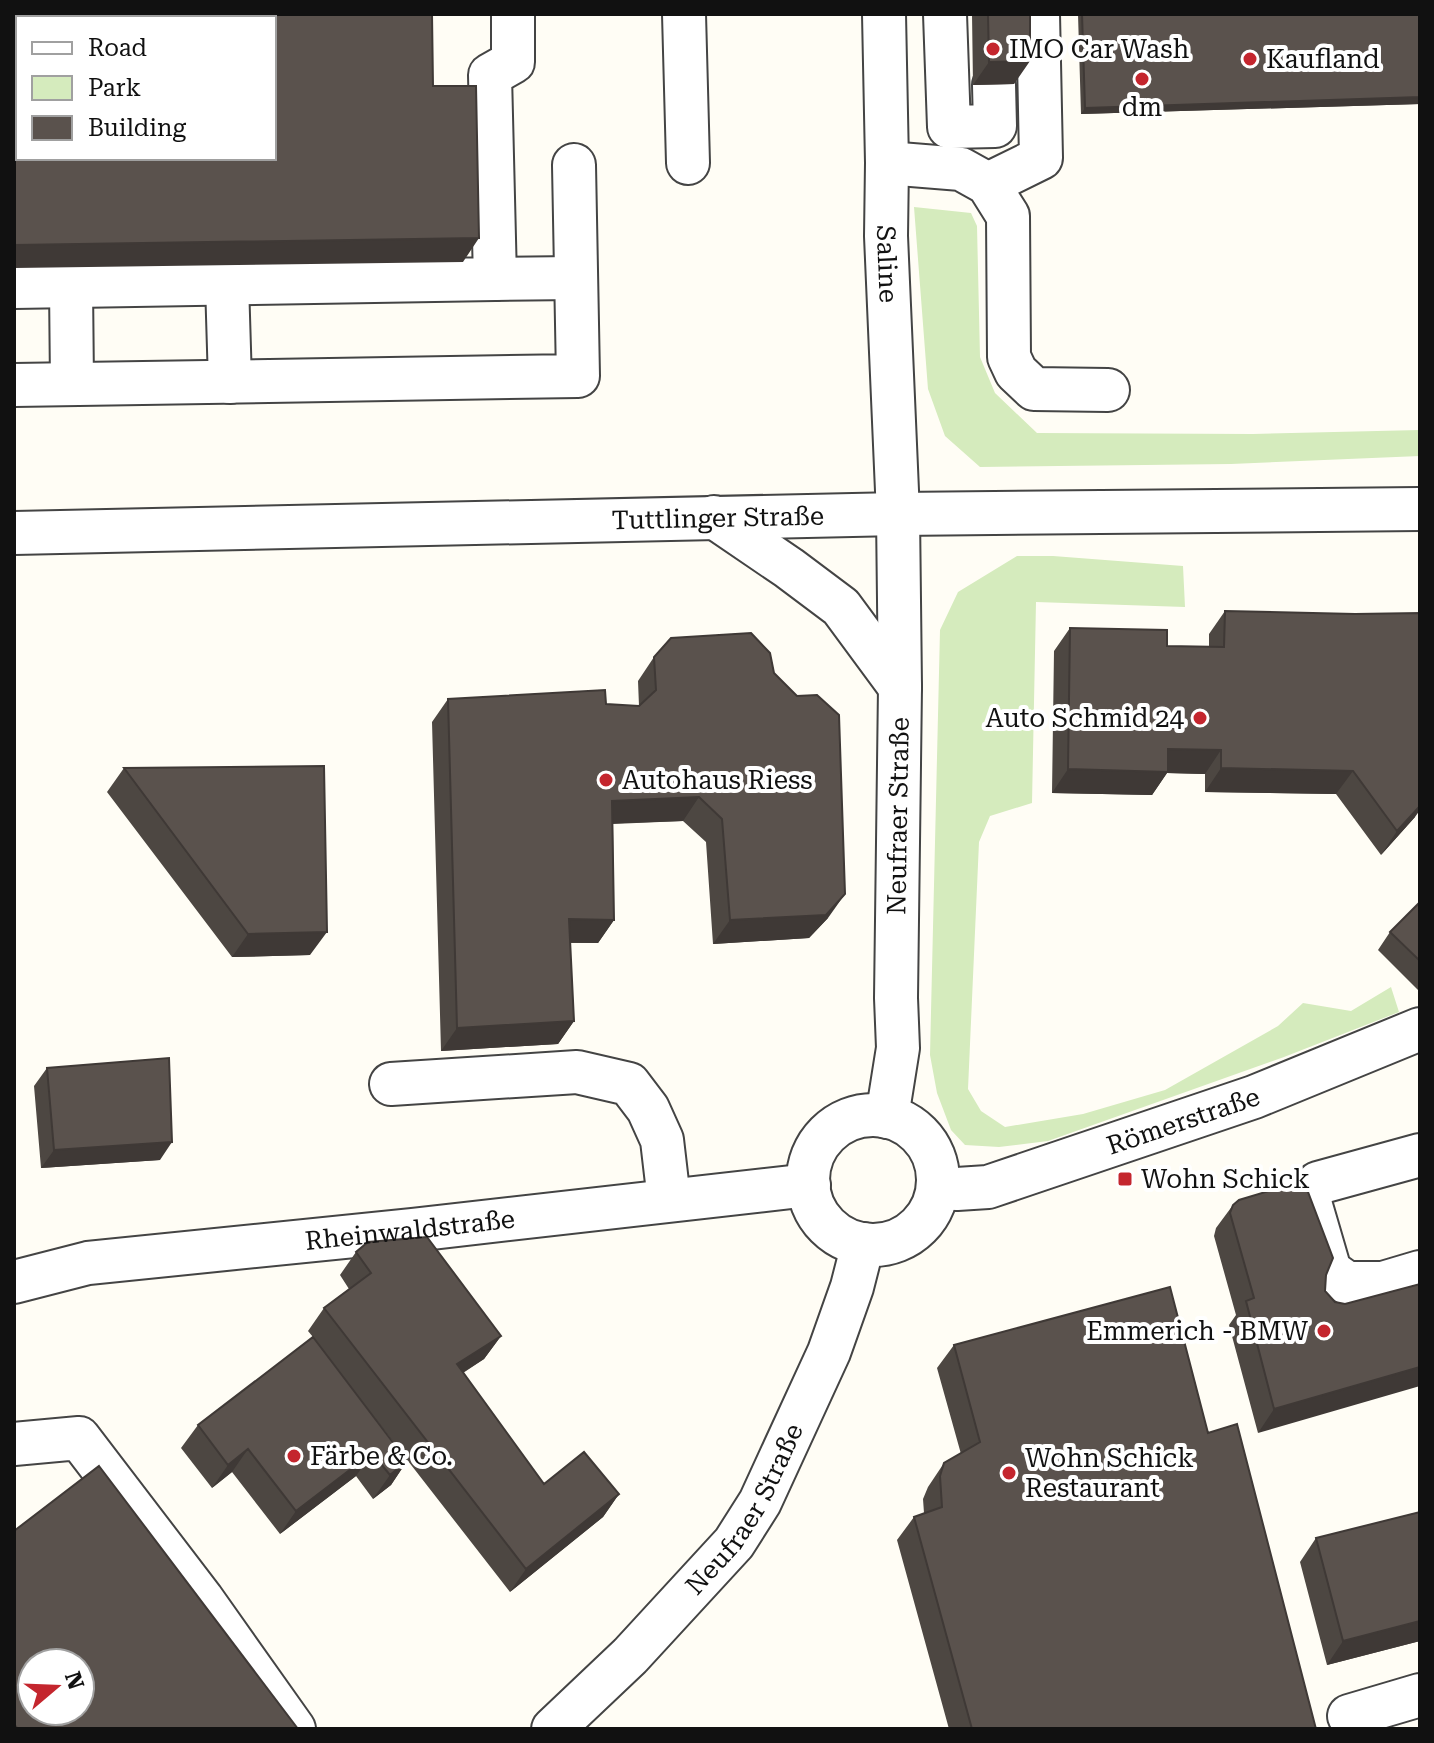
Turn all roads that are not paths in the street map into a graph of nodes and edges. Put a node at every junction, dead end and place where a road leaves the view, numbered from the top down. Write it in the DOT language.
graph roads {
  1 [pos="513,14"];
  2 [pos="684,14"];
  3 [pos="884,14"];
  4 [pos="945,14"];
  5 [pos="1038,14"];
  6 [pos="994,85"];
  7 [pos="446,88"];
  8 [pos="491,88"];
  9 [pos="688,163"];
  10 [pos="887,163"];
  11 [pos="574,165"];
  12 [pos="988,184"];
  13 [pos="575,278"];
  14 [pos="495,279"];
  15 [pos="227,283"];
  16 [pos="71,286"];
  17 [pos="14,287"];
  18 [pos="230,382"];
  19 [pos="72,384"];
  20 [pos="14,385"];
  21 [pos="1108,390"];
  22 [pos="1420,509"];
  23 [pos="898,514"];
  24 [pos="714,517"];
  25 [pos="14,533"];
  26 [pos="900,687"];
  27 [pos="1420,1029"];
  28 [pos="391,1084"];
  29 [pos="887,1117"];
  30 [pos="1420,1155"];
  31 [pos="809,1185"];
  32 [pos="938,1188"];
  33 [pos="669,1200"];
  34 [pos="863,1244"];
  35 [pos="1420,1272"];
  36 [pos="14,1282"];
  37 [pos="14,1444"];
  38 [pos="1420,1695"];
  39 [pos="1349,1716"];
  40 [pos="294,1729"];
  41 [pos="553,1729"];
  1 -- 8 [label="street"];
  2 -- 9 [label="street"];
  3 -- 10 [label="street, Saline"];
  4 -- 6 [label="street"];
  5 -- 12 [label="street"];
  7 -- 8 [label="street"];
  8 -- 14 [label="street"];
  10 -- 12 [label="street"];
  10 -- 23 [label="street, Saline"];
  11 -- 13 [label="street"];
  12 -- 21 [label="street"];
  13 -- 14 [label="street"];
  13 -- 18 [label="street"];
  14 -- 15 [label="street"];
  15 -- 16 [label="street"];
  15 -- 18 [label="street"];
  16 -- 17 [label="street"];
  16 -- 19 [label="street"];
  18 -- 19 [label="street"];
  19 -- 20 [label="street"];
  22 -- 23 [label="street, Tuttlinger Straße"];
  23 -- 24 [label="street, Tuttlinger Straße"];
  23 -- 26 [label="street, Neufraer Straße"];
  24 -- 25 [label="street, Tuttlinger Straße"];
  24 -- 26 [label="street"];
  26 -- 29 [label="street, Neufraer Straße"];
  27 -- 32 [label="street, Römerstraße"];
  28 -- 33 [label="street"];
  29 -- 31 [label="street"];
  29 -- 32 [label="street"];
  30 -- 35 [label="street"];
  31 -- 33 [label="street, Rheinwaldstraße"];
  31 -- 34 [label="street"];
  32 -- 34 [label="street"];
  33 -- 36 [label="street, Rheinwaldstraße"];
  34 -- 41 [label="street, Neufraer Straße"];
  37 -- 40 [label="street"];
  38 -- 39 [label="street"];
}
